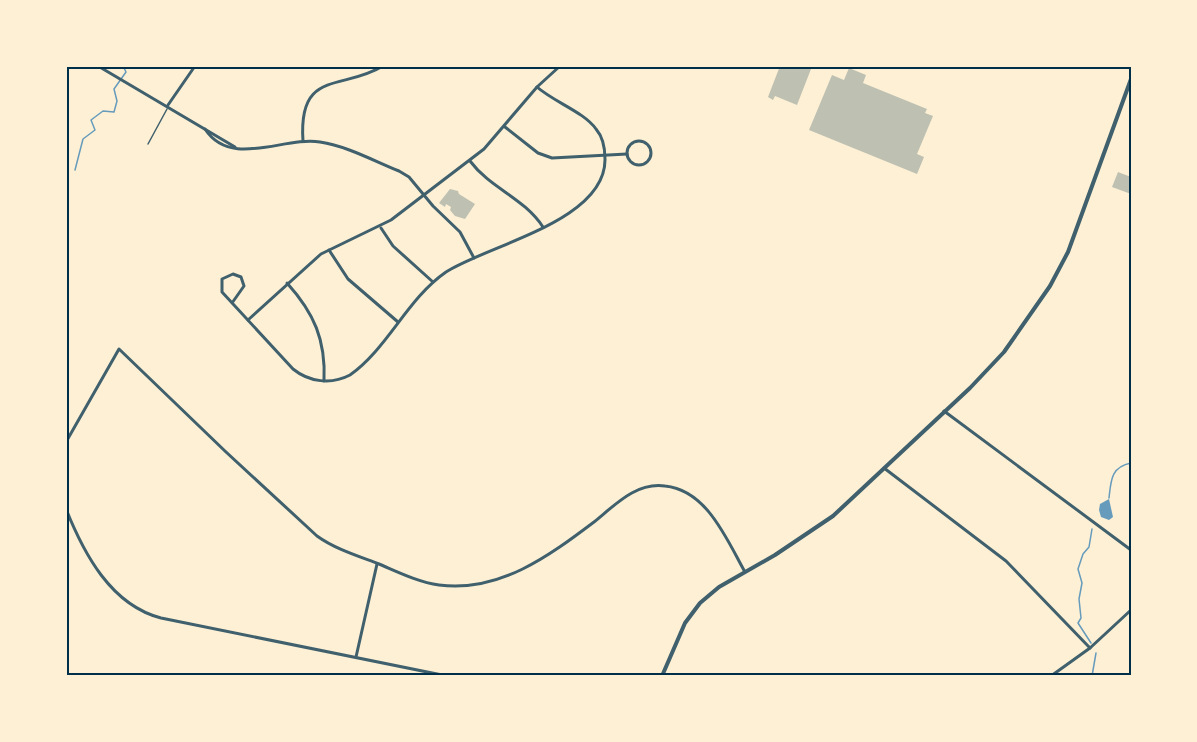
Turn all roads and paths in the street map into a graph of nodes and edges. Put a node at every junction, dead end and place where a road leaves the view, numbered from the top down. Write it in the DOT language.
graph roads {
  1 [pos="98,66"];
  2 [pos="195,66"];
  3 [pos="383,66"];
  4 [pos="560,66"];
  5 [pos="1131,79"];
  6 [pos="537,87"];
  7 [pos="168,105"];
  8 [pos="505,128"];
  9 [pos="303,141"];
  10 [pos="148,144"];
  11 [pos="627,154"];
  12 [pos="605,155"];
  13 [pos="470,160"];
  14 [pos="424,196"];
  15 [pos="381,227"];
  16 [pos="543,227"];
  17 [pos="329,250"];
  18 [pos="474,258"];
  19 [pos="433,282"];
  20 [pos="287,283"];
  21 [pos="232,303"];
  22 [pos="248,320"];
  23 [pos="398,322"];
  24 [pos="324,381"];
  25 [pos="944,411"];
  26 [pos="66,442"];
  27 [pos="884,468"];
  28 [pos="66,509"];
  29 [pos="1131,550"];
  30 [pos="377,564"];
  31 [pos="745,572"];
  32 [pos="1131,610"];
  33 [pos="1090,648"];
  34 [pos="356,657"];
  35 [pos="447,676"];
  36 [pos="662,676"];
  37 [pos="1051,676"];
  1 -- 7 [label="street"];
  2 -- 7 [label="street"];
  3 -- 9 [label="street"];
  4 -- 6 [label="street"];
  5 -- 25 [label="street"];
  6 -- 8 [label="street"];
  6 -- 12 [label="street"];
  7 -- 9 [label="street"];
  7 -- 10 [label="lane"];
  8 -- 12 [label="street"];
  8 -- 13 [label="street"];
  9 -- 14 [label="street"];
  11 -- 11 [label="street"];
  11 -- 12 [label="street"];
  12 -- 16 [label="street"];
  13 -- 14 [label="street"];
  13 -- 16 [label="street"];
  14 -- 15 [label="street"];
  14 -- 18 [label="street"];
  15 -- 17 [label="street"];
  15 -- 19 [label="street"];
  16 -- 18 [label="street"];
  17 -- 20 [label="street"];
  17 -- 23 [label="street"];
  18 -- 19 [label="street"];
  19 -- 23 [label="street"];
  20 -- 22 [label="street"];
  20 -- 24 [label="street"];
  21 -- 21 [label="street"];
  21 -- 22 [label="street"];
  22 -- 24 [label="street"];
  23 -- 24 [label="street"];
  25 -- 27 [label="street"];
  25 -- 29 [label="street"];
  26 -- 30 [label="street"];
  27 -- 31 [label="street"];
  27 -- 33 [label="street"];
  28 -- 34 [label="street"];
  30 -- 31 [label="street"];
  30 -- 34 [label="street"];
  31 -- 36 [label="street"];
  32 -- 33 [label="street"];
  33 -- 37 [label="street"];
  34 -- 35 [label="street"];
}
